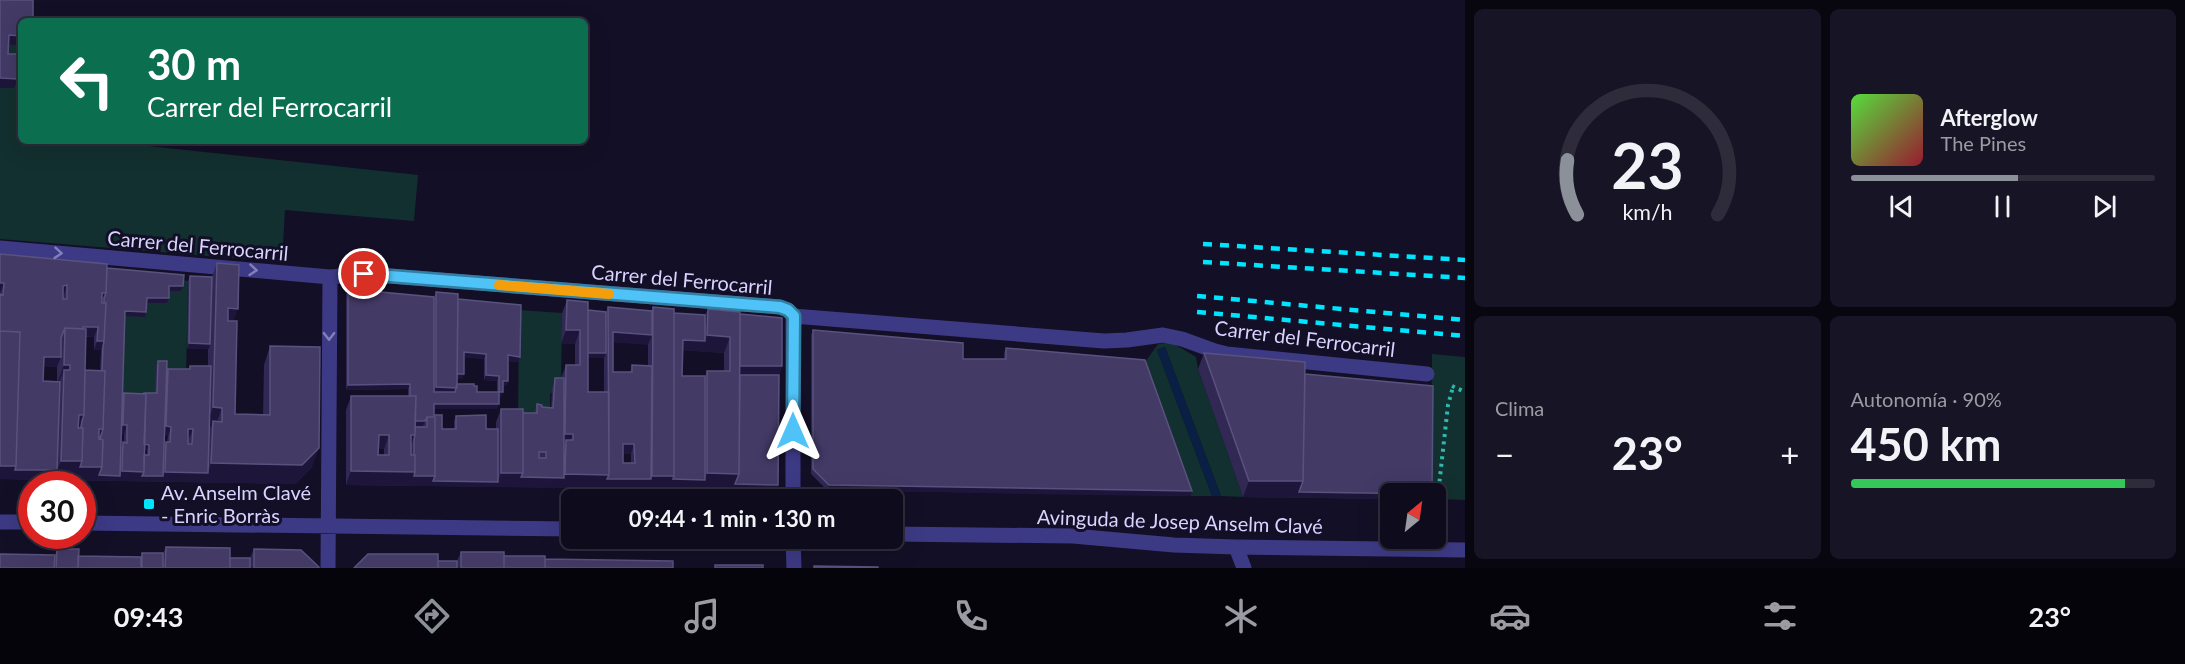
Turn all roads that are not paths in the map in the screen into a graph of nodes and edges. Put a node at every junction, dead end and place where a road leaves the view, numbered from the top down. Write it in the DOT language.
graph roads {
  1 [pos="0,248"];
  2 [pos="330,277"];
  3 [pos="794,316"];
  4 [pos="1427,374"];
  5 [pos="793,489"];
  6 [pos="0,522"];
  7 [pos="18,522"];
  8 [pos="96,523"];
  9 [pos="328,526"];
  10 [pos="561,529"];
  11 [pos="903,534"];
  12 [pos="1236,547"];
  13 [pos="793,549"];
  14 [pos="1465,550"];
  15 [pos="328,568"];
  16 [pos="794,568"];
  17 [pos="1244,568"];
  1 -- 2 [label="street, Carrer del Ferrocarril, one-way"];
  2 -- 3 [label="street, Carrer del Ferrocarril"];
  2 -- 9 [label="street, one-way"];
  3 -- 4 [label="street, Carrer del Ferrocarril"];
  3 -- 5 [label="street"];
  6 -- 7 [label="street"];
  8 -- 9 [label="street"];
  9 -- 10 [label="street"];
  9 -- 15 [label="street"];
  11 -- 12 [label="street, Avinguda de Josep Anselm Clavé"];
  12 -- 14 [label="street, Avinguda de Josep Anselm Clavé"];
  12 -- 17 [label="street"];
  13 -- 16 [label="street"];
}
